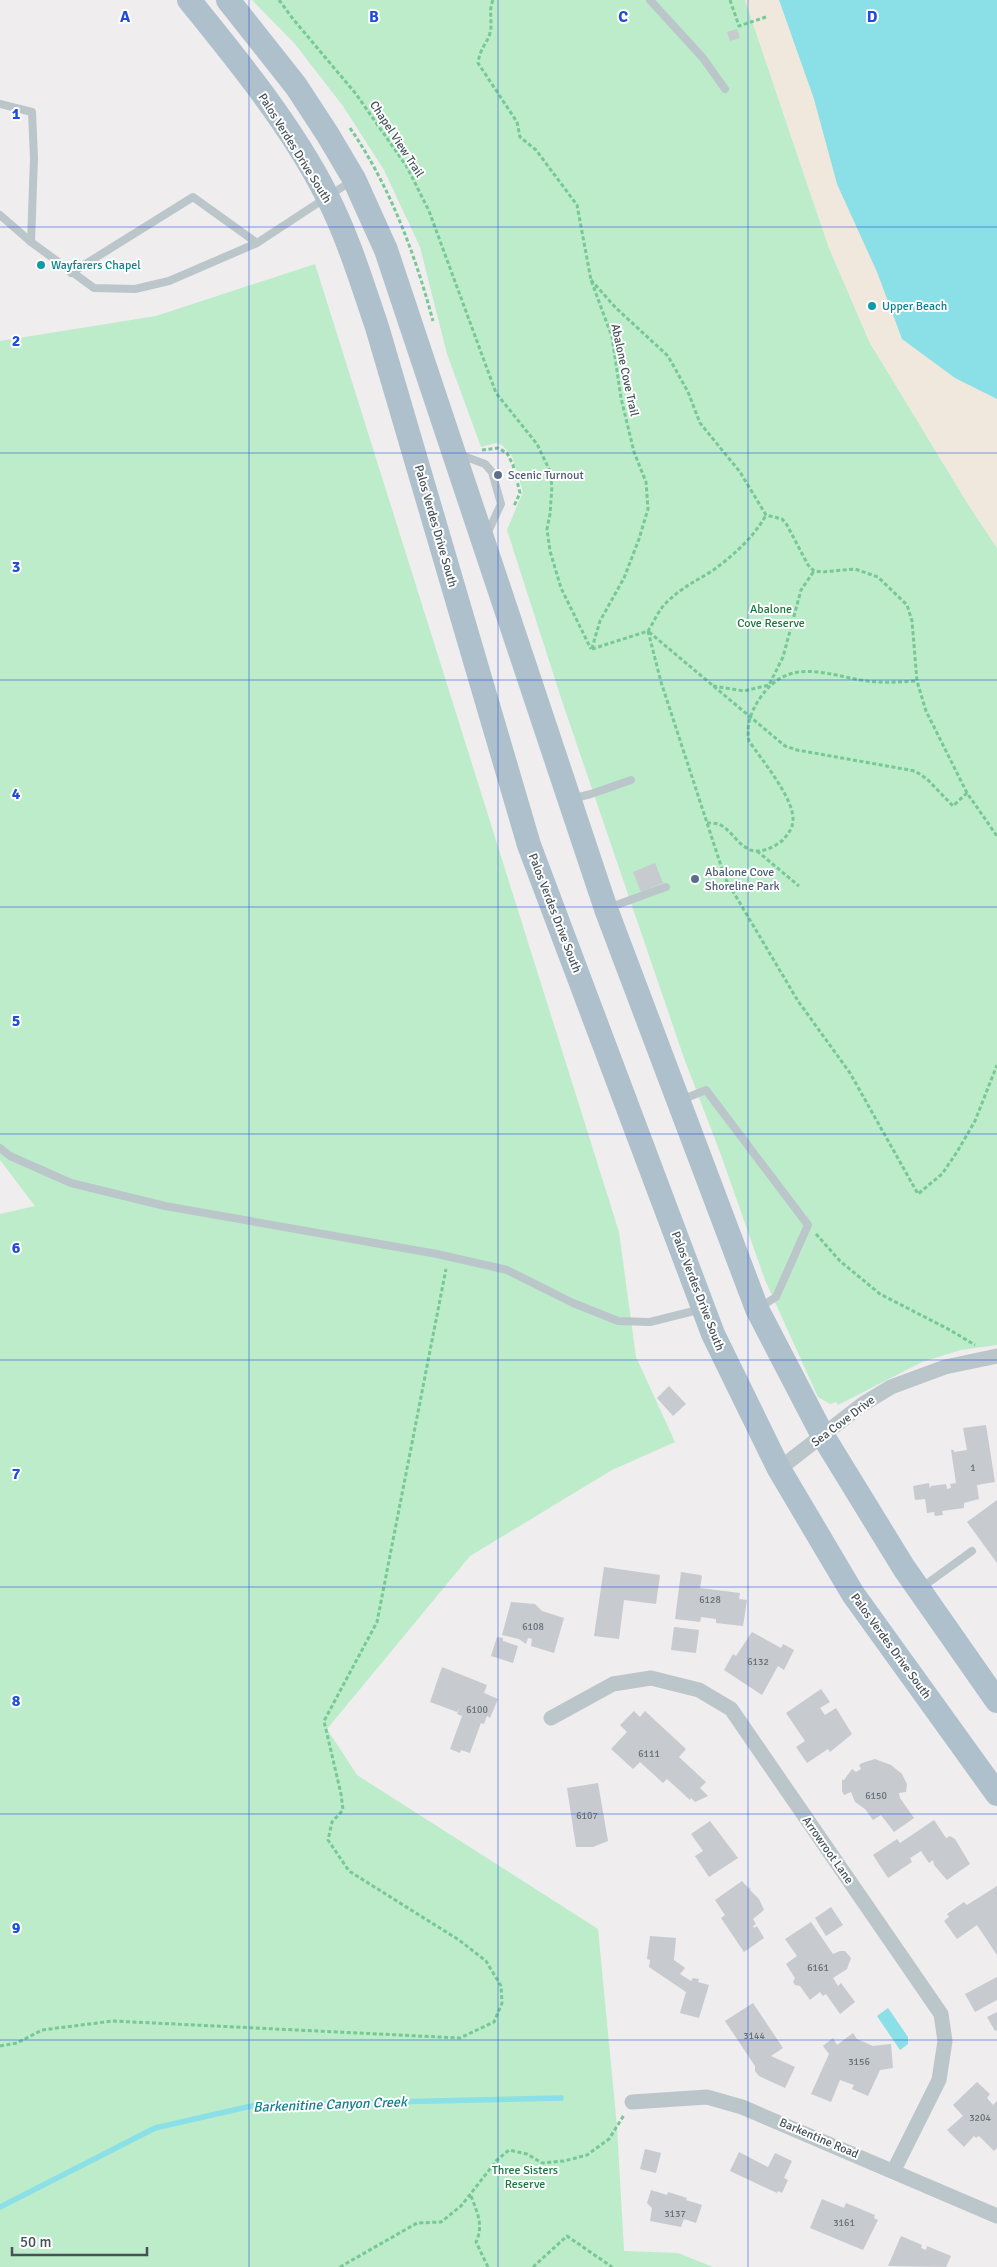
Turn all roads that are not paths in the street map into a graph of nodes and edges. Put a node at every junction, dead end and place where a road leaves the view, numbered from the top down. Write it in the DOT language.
graph roads {
  1 [pos="189,0"];
  2 [pos="228,0"];
  3 [pos="650,0"];
  4 [pos="725,89"];
  5 [pos="0,104"];
  6 [pos="354,179"];
  7 [pos="327,195"];
  8 [pos="0,215"];
  9 [pos="31,242"];
  10 [pos="257,243"];
  11 [pos="71,273"];
  12 [pos="631,780"];
  13 [pos="568,799"];
  14 [pos="666,887"];
  15 [pos="606,909"];
  16 [pos="677,1102"];
  17 [pos="0,1148"];
  18 [pos="704,1309"];
  19 [pos="758,1309"];
  20 [pos="995,1356"];
  21 [pos="823,1436"];
  22 [pos="779,1469"];
  23 [pos="972,1551"];
  24 [pos="919,1589"];
  25 [pos="997,1701"];
  26 [pos="551,1718"];
  27 [pos="997,1794"];
  28 [pos="628,2108"];
  29 [pos="894,2170"];
  30 [pos="997,2216"];
  1 -- 7 [label="main road, Palos Verdes Drive South"];
  2 -- 6 [label="main road"];
  3 -- 4 [label="lane"];
  5 -- 9 [label="lane"];
  6 -- 7 [label="lane"];
  6 -- 13 [label="main road"];
  7 -- 10 [label="lane"];
  7 -- 18 [label="main road, Palos Verdes Drive South"];
  8 -- 9 [label="lane"];
  9 -- 11 [label="lane"];
  10 -- 11 [label="lane"];
  10 -- 11 [label="lane"];
  12 -- 13 [label="lane"];
  13 -- 15 [label="main road"];
  14 -- 15 [label="lane"];
  15 -- 16 [label="main road"];
  16 -- 19 [label="main road"];
  16 -- 19 [label="lane"];
  17 -- 18 [label="lane"];
  18 -- 22 [label="main road, Palos Verdes Drive South"];
  19 -- 21 [label="main road"];
  20 -- 21 [label="street, Sea Cove Drive"];
  21 -- 22 [label="street, Sea Cove Drive"];
  21 -- 24 [label="main road"];
  22 -- 27 [label="main road, Palos Verdes Drive South"];
  23 -- 24 [label="lane"];
  24 -- 25 [label="main road"];
  26 -- 29 [label="street, Arrowroot Lane"];
  28 -- 29 [label="street, Barkentine Road"];
  29 -- 30 [label="street, Barkentine Road"];
}
